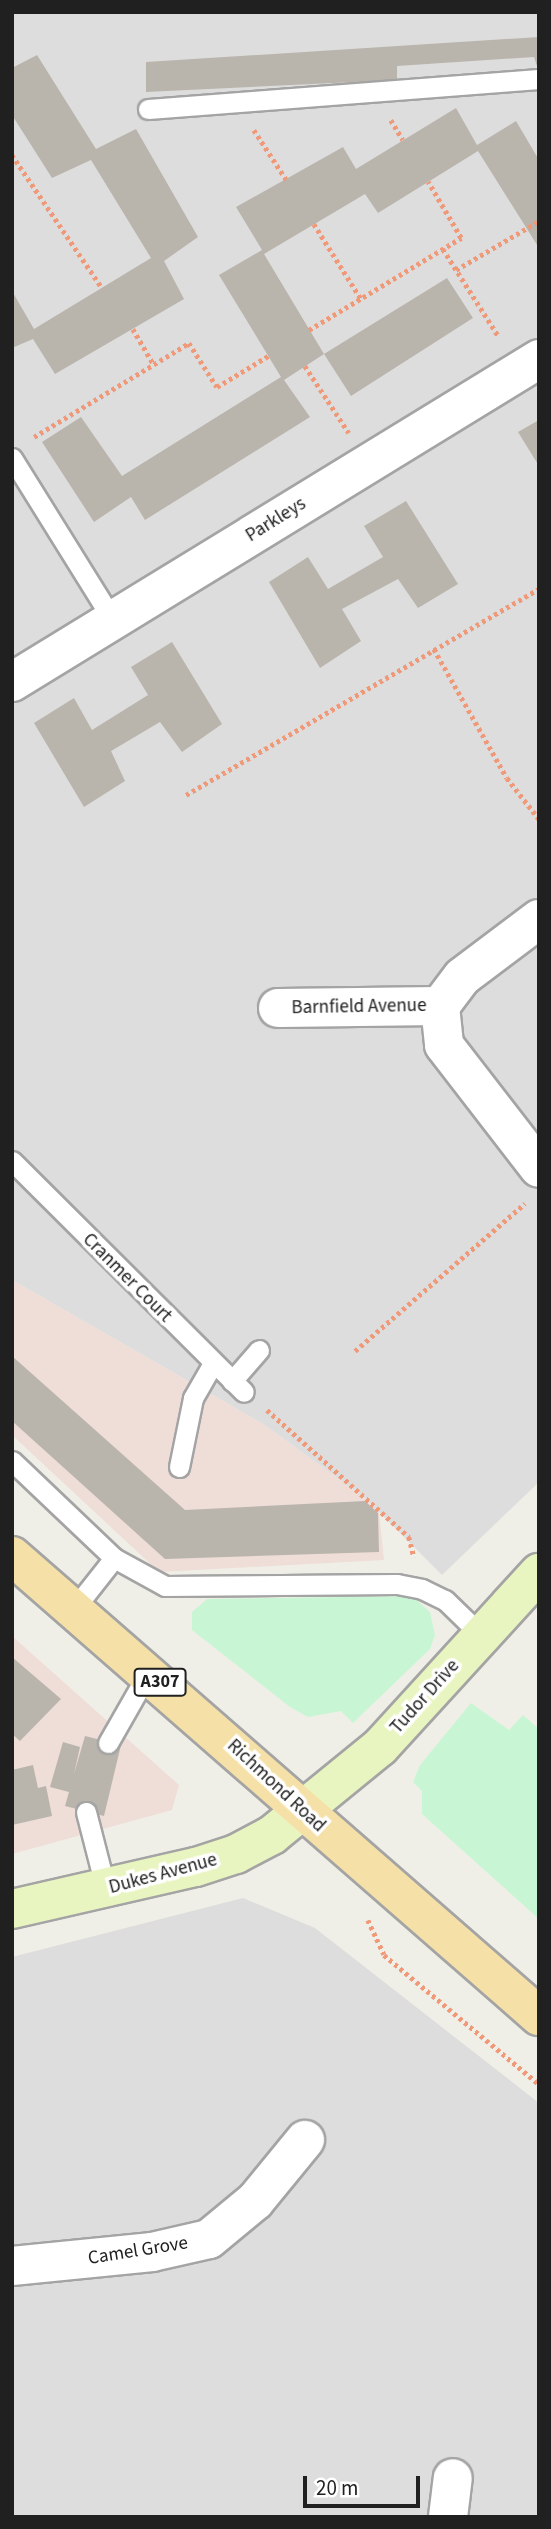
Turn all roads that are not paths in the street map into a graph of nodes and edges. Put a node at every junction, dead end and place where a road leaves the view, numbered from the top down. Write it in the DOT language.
graph roads {
  1 [pos="539,79"];
  2 [pos="148,108"];
  3 [pos="530,364"];
  4 [pos="18,451"];
  5 [pos="113,621"];
  6 [pos="12,682"];
  7 [pos="539,919"];
  8 [pos="440,1006"];
  9 [pos="278,1008"];
  10 [pos="12,1161"];
  11 [pos="534,1184"];
  12 [pos="259,1350"];
  13 [pos="212,1365"];
  14 [pos="12,1461"];
  15 [pos="179,1467"];
  16 [pos="12,1556"];
  17 [pos="114,1558"];
  18 [pos="539,1573"];
  19 [pos="73,1610"];
  20 [pos="481,1635"];
  21 [pos="148,1673"];
  22 [pos="108,1743"];
  23 [pos="86,1812"];
  24 [pos="303,1813"];
  25 [pos="106,1890"];
  26 [pos="12,1909"];
  27 [pos="539,2016"];
  28 [pos="304,2140"];
  29 [pos="12,2266"];
  30 [pos="453,2478"];
  31 [pos="448,2517"];
  1 -- 2 [label="lane"];
  3 -- 5 [label="street, Parkleys"];
  4 -- 5 [label="lane"];
  5 -- 6 [label="street, Parkleys"];
  7 -- 8 [label="street, Barnfield Avenue"];
  8 -- 9 [label="street, Barnfield Avenue"];
  8 -- 11 [label="street, Barnfield Avenue"];
  10 -- 13 [label="lane, Cranmer Court"];
  12 -- 13 [label="lane, Cranmer Court"];
  13 -- 15 [label="lane"];
  14 -- 17 [label="lane"];
  16 -- 19 [label="main road, Richmond Road / A307"];
  17 -- 19 [label="lane"];
  17 -- 20 [label="lane"];
  18 -- 20 [label="street, Tudor Drive"];
  19 -- 21 [label="main road, Richmond Road / A307"];
  20 -- 24 [label="street, Tudor Drive"];
  21 -- 22 [label="lane"];
  21 -- 24 [label="main road, Richmond Road / A307"];
  23 -- 25 [label="lane"];
  24 -- 25 [label="street, Dukes Avenue"];
  24 -- 27 [label="main road, Richmond Road / A307"];
  25 -- 26 [label="street, Dukes Avenue"];
  28 -- 29 [label="street, Camel Grove"];
  30 -- 31 [label="street"];
}
